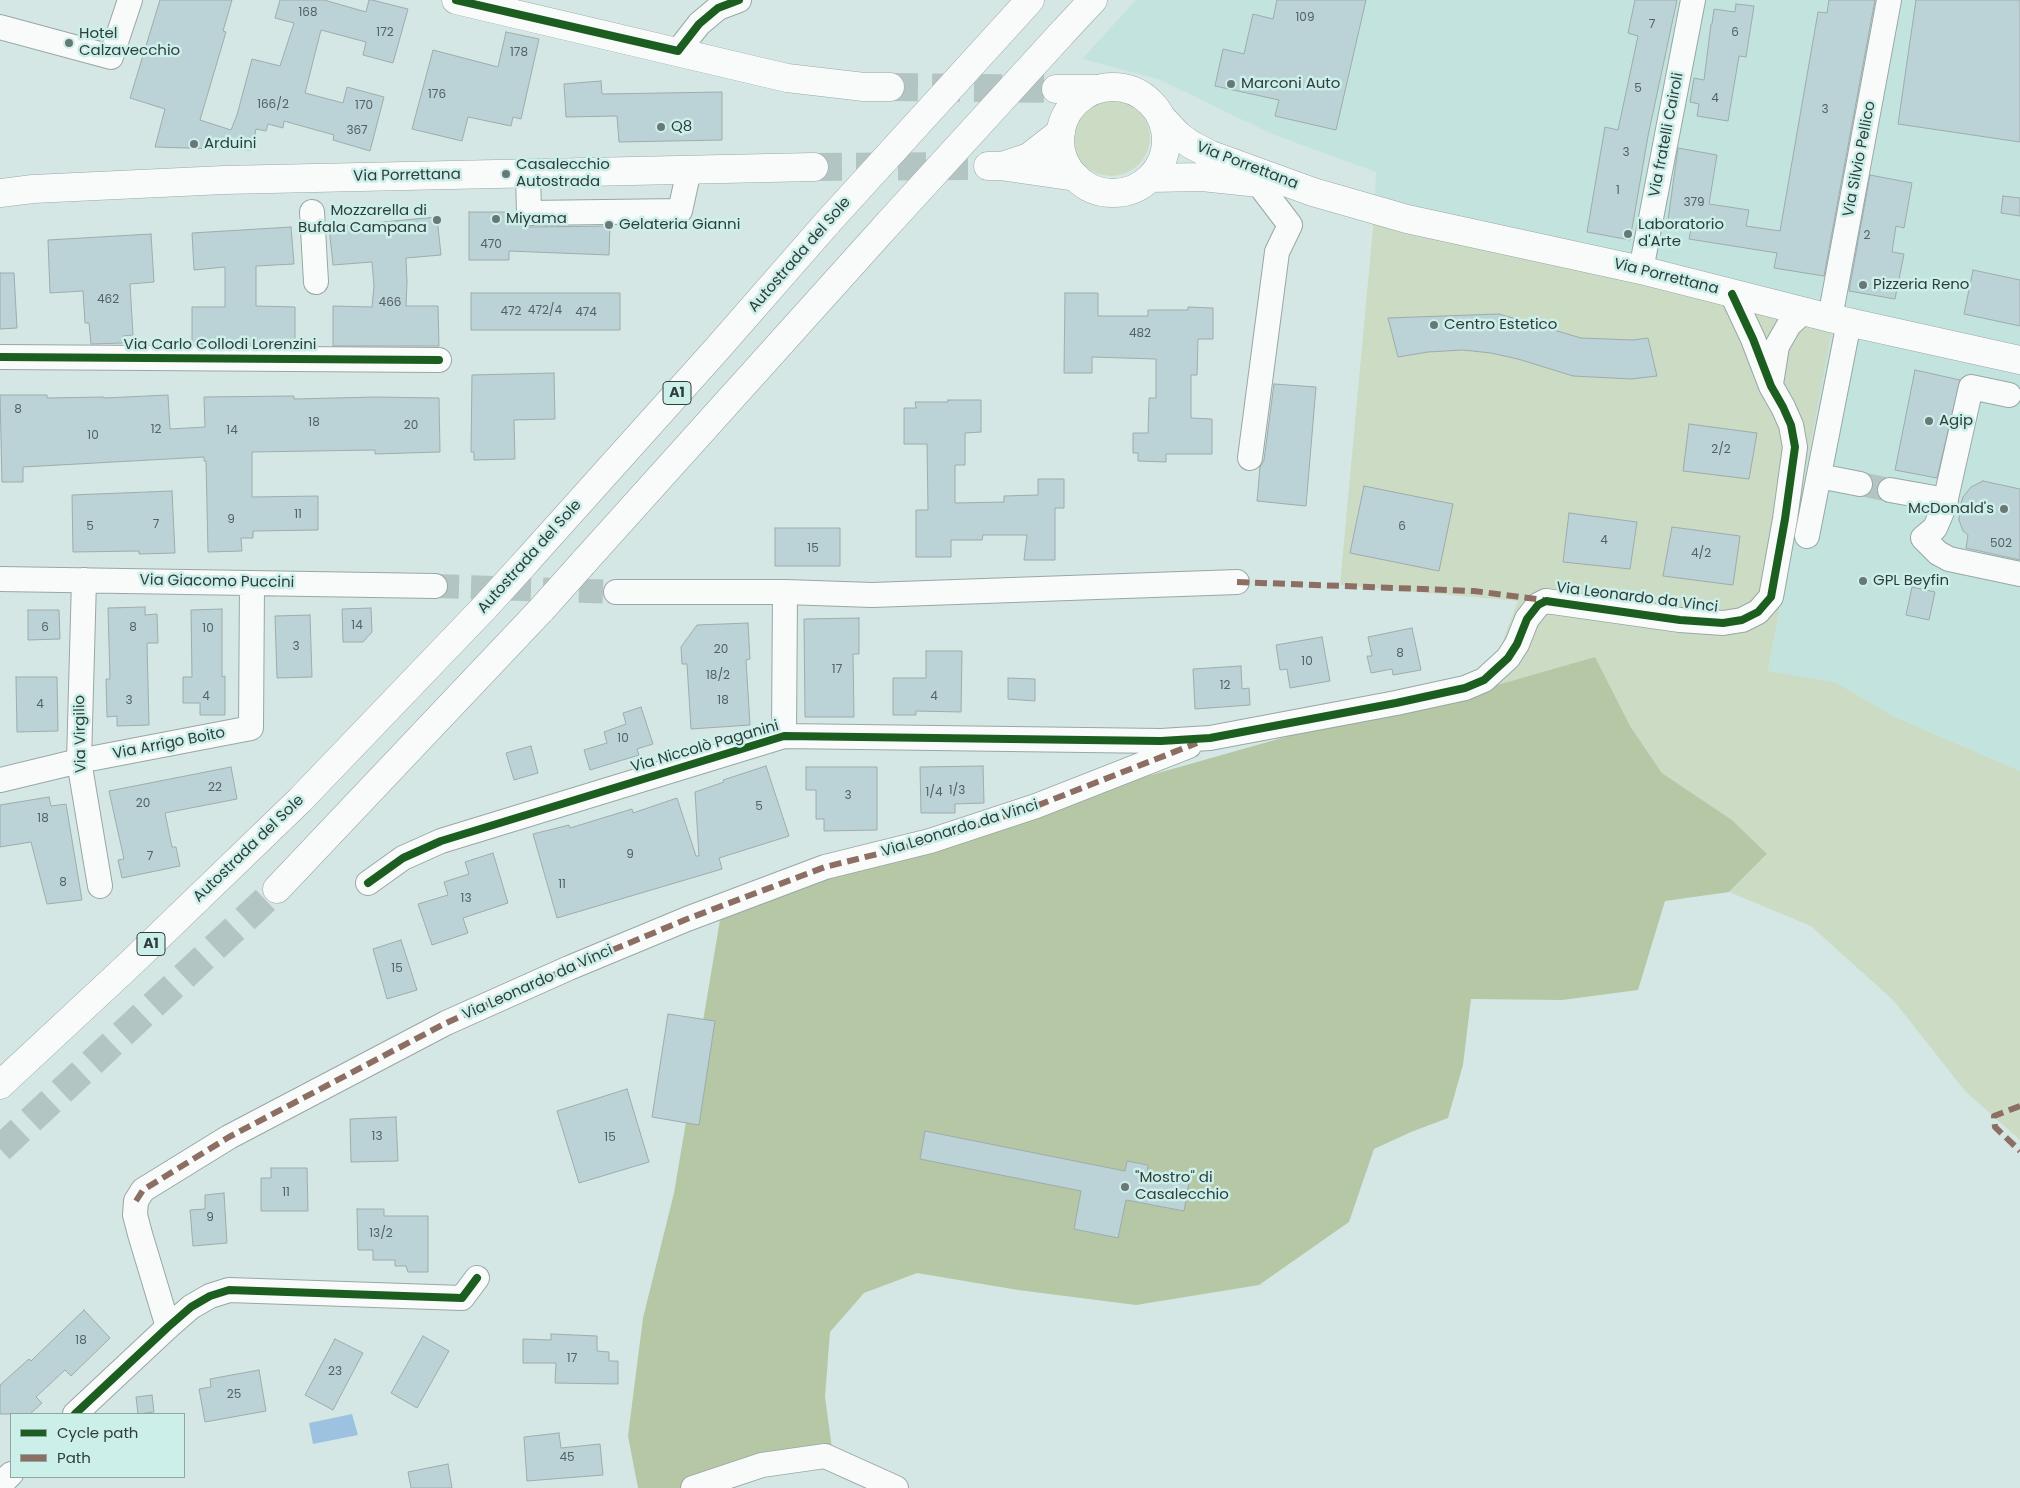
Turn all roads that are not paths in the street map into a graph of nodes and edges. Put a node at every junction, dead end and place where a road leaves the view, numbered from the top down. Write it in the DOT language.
graph roads {
  1 [pos="130,0"];
  2 [pos="456,0"];
  3 [pos="739,0"];
  4 [pos="1030,0"];
  5 [pos="1093,0"];
  6 [pos="1693,0"];
  7 [pos="1889,0"];
  8 [pos="0,26"];
  9 [pos="678,51"];
  10 [pos="890,87"];
  11 [pos="1096,89"];
  12 [pos="1161,117"];
  13 [pos="1062,127"];
  14 [pos="814,166"];
  15 [pos="689,170"];
  16 [pos="528,173"];
  17 [pos="1076,177"];
  18 [pos="1150,178"];
  19 [pos="1258,183"];
  20 [pos="1313,192"];
  21 [pos="0,193"];
  22 [pos="312,212"];
  23 [pos="1641,270"];
  24 [pos="316,282"];
  25 [pos="1732,294"];
  26 [pos="1827,317"];
  27 [pos="0,357"];
  28 [pos="439,360"];
  29 [pos="2019,360"];
  30 [pos="1770,386"];
  31 [pos="2014,396"];
  32 [pos="1250,458"];
  33 [pos="1819,476"];
  34 [pos="1860,484"];
  35 [pos="1890,490"];
  36 [pos="1946,500"];
  37 [pos="1807,536"];
  38 [pos="2020,574"];
  39 [pos="0,579"];
  40 [pos="84,580"];
  41 [pos="1237,582"];
  42 [pos="252,583"];
  43 [pos="434,586"];
  44 [pos="616,592"];
  45 [pos="785,592"];
  46 [pos="784,736"];
  47 [pos="1210,738"];
  48 [pos="1161,741"];
  49 [pos="79,761"];
  50 [pos="0,780"];
  51 [pos="368,883"];
  52 [pos="100,886"];
  53 [pos="277,889"];
  54 [pos="0,1085"];
  55 [pos="477,1278"];
  56 [pos="168,1326"];
  57 [pos="76,1413"];
  58 [pos="10,1475"];
  59 [pos="0,1485"];
  60 [pos="694,1488"];
  61 [pos="896,1488"];
  1 -- 8 [label="street"];
  2 -- 9 [label="main road"];
  3 -- 9 [label="street"];
  4 -- 54 [label="main road, Autostrada del Sole / A1, bridge"];
  5 -- 53 [label="main road, bridge"];
  6 -- 23 [label="street, Via fratelli Cairoli"];
  7 -- 26 [label="street, Via Silvio Pellico"];
  9 -- 10 [label="main road"];
  11 -- 12 [label="main road"];
  11 -- 13 [label="main road"];
  11 -- 13 [label="main road"];
  12 -- 18 [label="main road"];
  12 -- 20 [label="main road, Via Porrettana"];
  13 -- 17 [label="main road"];
  13 -- 17 [label="main road"];
  14 -- 15 [label="main road, Via Porrettana"];
  15 -- 16 [label="main road, Via Porrettana"];
  15 -- 16 [label="street"];
  16 -- 21 [label="main road, Via Porrettana"];
  17 -- 18 [label="main road"];
  18 -- 19 [label="main road, Via Porrettana"];
  19 -- 20 [label="main road, Via Porrettana"];
  19 -- 32 [label="street"];
  20 -- 23 [label="main road, Via Porrettana"];
  22 -- 24 [label="street"];
  23 -- 25 [label="main road, Via Porrettana"];
  25 -- 26 [label="main road, Via Porrettana"];
  25 -- 30 [label="street, Via Leonardo da Vinci"];
  26 -- 29 [label="main road, Via Porrettana"];
  26 -- 30 [label="street"];
  26 -- 33 [label="street, Via Silvio Pellico"];
  27 -- 28 [label="street, Via Carlo Collodi Lorenzini"];
  29 -- 31 [label="street"];
  30 -- 47 [label="street, Via Leonardo da Vinci"];
  31 -- 36 [label="street"];
  33 -- 34 [label="street"];
  33 -- 37 [label="street, Via Silvio Pellico"];
  35 -- 36 [label="street"];
  36 -- 38 [label="street"];
  39 -- 40 [label="street, Via Giacomo Puccini"];
  40 -- 42 [label="street, Via Giacomo Puccini"];
  40 -- 49 [label="street, Via Virgilio"];
  41 -- 45 [label="street"];
  42 -- 43 [label="street, Via Giacomo Puccini"];
  42 -- 49 [label="street, Via Arrigo Boito"];
  44 -- 45 [label="street"];
  45 -- 46 [label="street"];
  46 -- 48 [label="street, Via Niccolò Paganini"];
  46 -- 51 [label="street, Via Niccolò Paganini"];
  47 -- 48 [label="street, Via Leonardo da Vinci"];
  47 -- 56 [label="street, Via Leonardo da Vinci"];
  49 -- 50 [label="street, Via Arrigo Boito"];
  49 -- 52 [label="street, Via Virgilio"];
  55 -- 56 [label="street"];
  56 -- 57 [label="street"];
  58 -- 59 [label="street"];
  60 -- 61 [label="street"];
}
